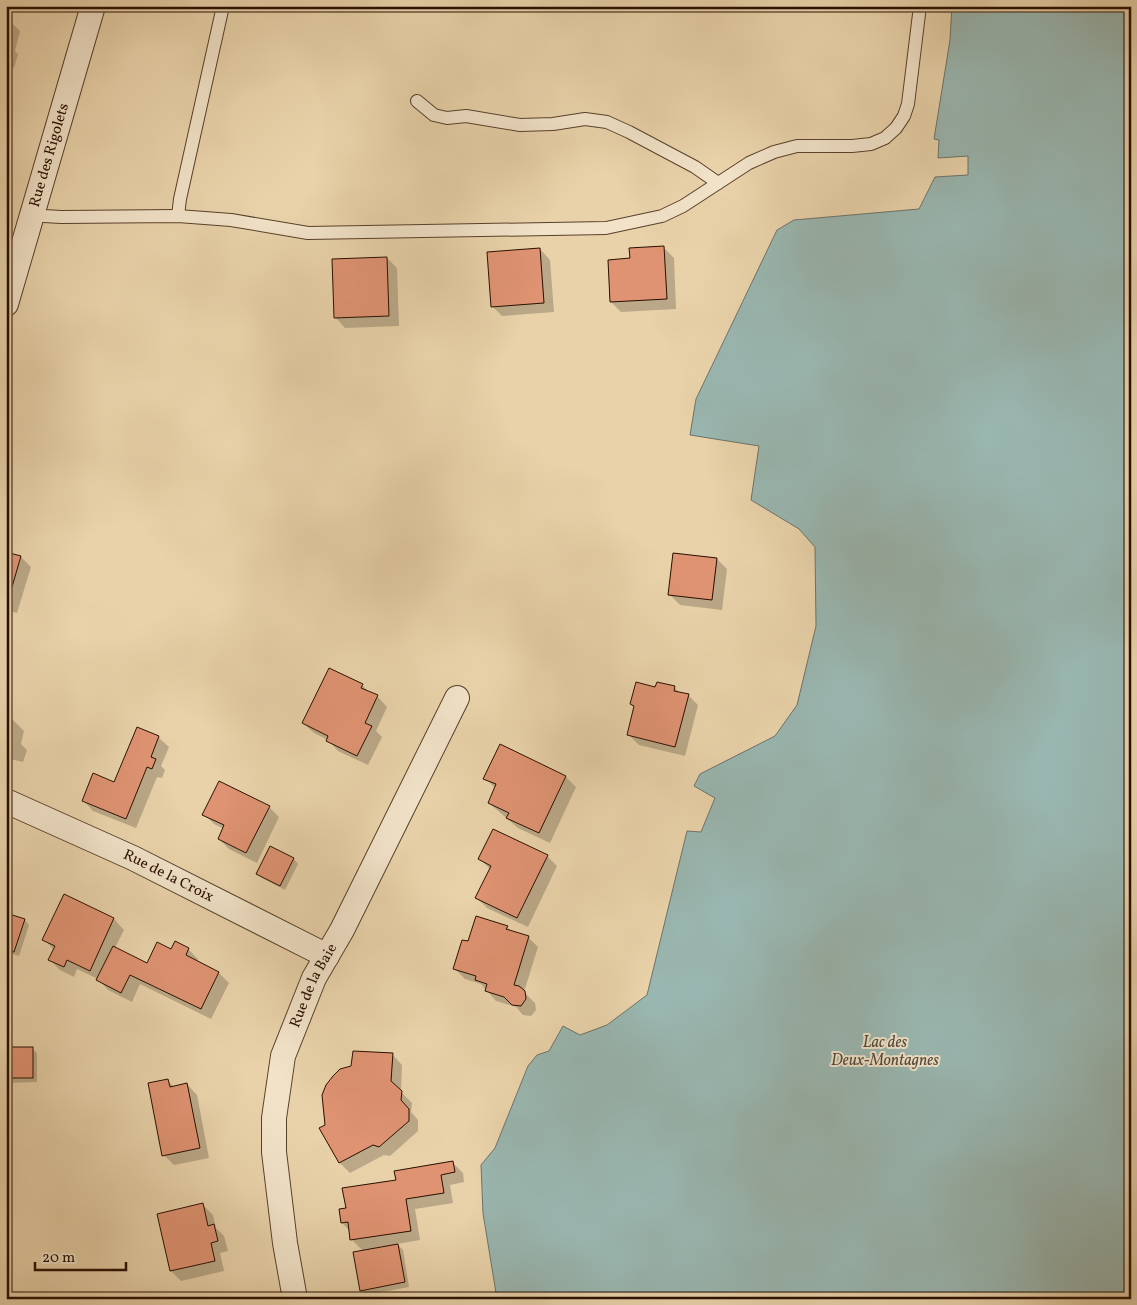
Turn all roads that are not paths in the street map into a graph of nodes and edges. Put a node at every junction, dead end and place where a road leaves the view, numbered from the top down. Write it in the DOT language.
graph roads {
  1 [pos="93,6"];
  2 [pos="223,6"];
  3 [pos="920,6"];
  4 [pos="417,101"];
  5 [pos="718,183"];
  6 [pos="33,214"];
  7 [pos="178,216"];
  8 [pos="8,289"];
  9 [pos="457,698"];
  10 [pos="6,801"];
  11 [pos="326,956"];
  12 [pos="295,1299"];
  1 -- 6 [label="street, Rue des Rigolets"];
  2 -- 7 [label="lane"];
  3 -- 5 [label="lane"];
  4 -- 5 [label="lane"];
  5 -- 7 [label="lane"];
  6 -- 7 [label="lane"];
  6 -- 8 [label="street, Rue des Rigolets"];
  9 -- 11 [label="street, Rue de la Baie"];
  10 -- 11 [label="street, Rue de la Croix"];
  11 -- 12 [label="street, Rue de la Baie"];
}
